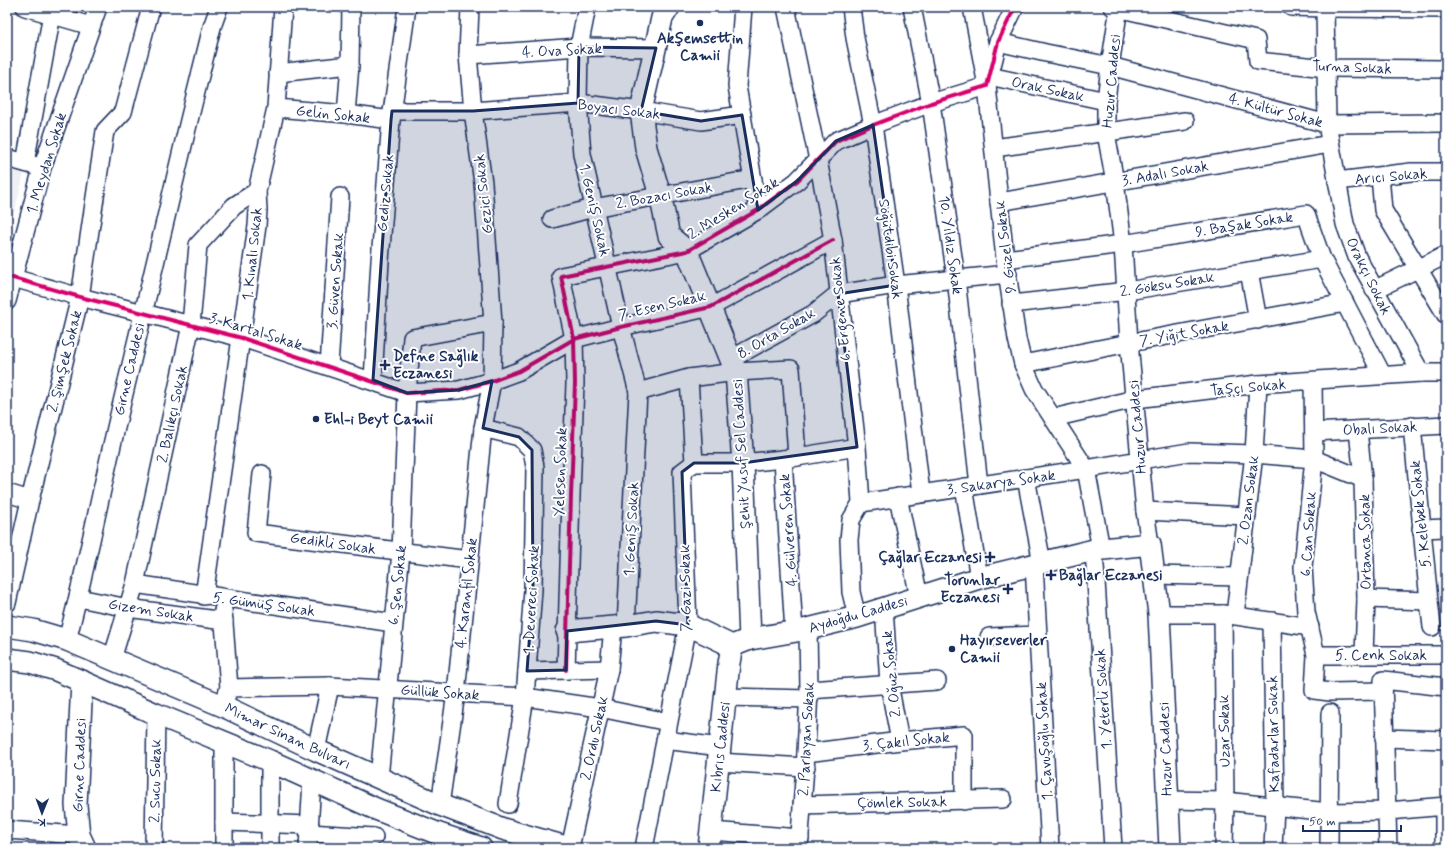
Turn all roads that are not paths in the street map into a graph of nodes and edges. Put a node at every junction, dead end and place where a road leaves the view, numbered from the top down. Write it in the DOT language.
graph roads {
  1 [pos="25,7"];
  2 [pos="98,7"];
  3 [pos="151,7"];
  4 [pos="219,7"];
  5 [pos="283,7"];
  6 [pos="351,7"];
  7 [pos="407,7"];
  8 [pos="470,7"];
  9 [pos="587,7"];
  10 [pos="669,7"];
  11 [pos="743,7"];
  12 [pos="786,7"];
  13 [pos="851,7"];
  14 [pos="912,7"];
  15 [pos="972,7"];
  16 [pos="1015,7"];
  17 [pos="1117,7"];
  18 [pos="1291,7"];
  19 [pos="1325,8"];
  20 [pos="1398,8"];
  21 [pos="1446,9"];
  22 [pos="52,14"];
  23 [pos="91,26"];
  24 [pos="998,42"];
  25 [pos="579,47"];
  26 [pos="656,48"];
  27 [pos="468,55"];
  28 [pos="350,65"];
  29 [pos="1110,66"];
  30 [pos="1327,68"];
  31 [pos="1446,69"];
  32 [pos="278,72"];
  33 [pos="988,81"];
  34 [pos="1106,101"];
  35 [pos="578,103"];
  36 [pos="931,103"];
  37 [pos="276,108"];
  38 [pos="472,111"];
  39 [pos="641,111"];
  40 [pos="346,114"];
  41 [pos="391,115"];
  42 [pos="742,115"];
  43 [pos="1185,121"];
  44 [pos="1446,123"];
  45 [pos="1327,124"];
  46 [pos="873,125"];
  47 [pos="1106,133"];
  48 [pos="1330,144"];
  49 [pos="994,148"];
  50 [pos="7,158"];
  51 [pos="818,160"];
  52 [pos="34,166"];
  53 [pos="1446,172"];
  54 [pos="1380,176"];
  55 [pos="752,179"];
  56 [pos="1337,181"];
  57 [pos="1115,182"];
  58 [pos="257,191"];
  59 [pos="660,195"];
  60 [pos="340,197"];
  61 [pos="999,202"];
  62 [pos="593,208"];
  63 [pos="758,210"];
  64 [pos="552,219"];
  65 [pos="833,240"];
  66 [pos="1123,244"];
  67 [pos="687,251"];
  68 [pos="1446,256"];
  69 [pos="1322,259"];
  70 [pos="1006,266"];
  71 [pos="608,267"];
  72 [pos="1418,268"];
  73 [pos="1249,271"];
  74 [pos="561,276"];
  75 [pos="13,278"];
  76 [pos="956,278"];
  77 [pos="896,285"];
  78 [pos="1374,290"];
  79 [pos="1127,291"];
  80 [pos="838,294"];
  81 [pos="80,298"];
  82 [pos="7,300"];
  83 [pos="1345,303"];
  84 [pos="1011,304"];
  85 [pos="711,307"];
  86 [pos="142,312"];
  87 [pos="1446,315"];
  88 [pos="1258,320"];
  89 [pos="492,323"];
  90 [pos="192,325"];
  91 [pos="621,327"];
  92 [pos="242,338"];
  93 [pos="574,339"];
  94 [pos="1129,343"];
  95 [pos="1023,364"];
  96 [pos="329,366"];
  97 [pos="734,366"];
  98 [pos="1421,373"];
  99 [pos="1446,373"];
  100 [pos="1383,376"];
  101 [pos="689,378"];
  102 [pos="373,380"];
  103 [pos="492,381"];
  104 [pos="1314,381"];
  105 [pos="1258,384"];
  106 [pos="638,392"];
  107 [pos="407,393"];
  108 [pos="1135,399"];
  109 [pos="1052,418"];
  110 [pos="1446,425"];
  111 [pos="1412,426"];
  112 [pos="483,428"];
  113 [pos="1358,430"];
  114 [pos="1314,432"];
  115 [pos="857,447"];
  116 [pos="1254,454"];
  117 [pos="790,458"];
  118 [pos="1314,459"];
  119 [pos="1140,460"];
  120 [pos="694,463"];
  121 [pos="743,463"];
  122 [pos="1086,469"];
  123 [pos="262,474"];
  124 [pos="1026,478"];
  125 [pos="1363,479"];
  126 [pos="972,486"];
  127 [pos="7,493"];
  128 [pos="921,493"];
  129 [pos="898,497"];
  130 [pos="30,500"];
  131 [pos="861,503"];
  132 [pos="1145,511"];
  133 [pos="1247,516"];
  134 [pos="1446,528"];
  135 [pos="1421,530"];
  136 [pos="1150,544"];
  137 [pos="1097,550"];
  138 [pos="400,552"];
  139 [pos="469,560"];
  140 [pos="1038,564"];
  141 [pos="11,571"];
  142 [pos="1154,575"];
  143 [pos="1239,576"];
  144 [pos="979,578"];
  145 [pos="135,584"];
  146 [pos="204,596"];
  147 [pos="919,597"];
  148 [pos="79,598"];
  149 [pos="222,598"];
  150 [pos="1366,599"];
  151 [pos="1429,601"];
  152 [pos="7,603"];
  153 [pos="128,608"];
  154 [pos="884,608"];
  155 [pos="1159,614"];
  156 [pos="1229,615"];
  157 [pos="857,617"];
  158 [pos="1272,620"];
  159 [pos="224,621"];
  160 [pos="393,623"];
  161 [pos="688,625"];
  162 [pos="7,626"];
  163 [pos="620,626"];
  164 [pos="1310,627"];
  165 [pos="1432,627"];
  166 [pos="801,630"];
  167 [pos="567,631"];
  168 [pos="1038,635"];
  169 [pos="989,637"];
  170 [pos="68,640"];
  171 [pos="741,642"];
  172 [pos="1316,655"];
  173 [pos="1364,655"];
  174 [pos="1446,655"];
  175 [pos="7,659"];
  176 [pos="112,659"];
  177 [pos="609,668"];
  178 [pos="566,670"];
  179 [pos="527,671"];
  180 [pos="937,681"];
  181 [pos="82,682"];
  182 [pos="1446,683"];
  183 [pos="889,684"];
  184 [pos="330,686"];
  185 [pos="1383,686"];
  186 [pos="388,689"];
  187 [pos="456,693"];
  188 [pos="809,695"];
  189 [pos="226,697"];
  190 [pos="725,697"];
  191 [pos="526,698"];
  192 [pos="600,708"];
  193 [pos="1330,713"];
  194 [pos="156,714"];
  195 [pos="668,722"];
  196 [pos="1384,738"];
  197 [pos="665,740"];
  198 [pos="1446,740"];
  199 [pos="900,741"];
  200 [pos="224,743"];
  201 [pos="316,750"];
  202 [pos="719,755"];
  203 [pos="806,760"];
  204 [pos="270,761"];
  205 [pos="379,778"];
  206 [pos="312,780"];
  207 [pos="1002,799"];
  208 [pos="1167,800"];
  209 [pos="964,801"];
  210 [pos="1225,801"];
  211 [pos="508,804"];
  212 [pos="440,805"];
  213 [pos="802,805"];
  214 [pos="1275,806"];
  215 [pos="1445,806"];
  216 [pos="376,809"];
  217 [pos="1388,810"];
  218 [pos="1329,812"];
  219 [pos="224,822"];
  220 [pos="270,824"];
  221 [pos="7,830"];
  222 [pos="309,835"];
  223 [pos="54,840"];
  224 [pos="710,840"];
  225 [pos="82,841"];
  226 [pos="438,841"];
  227 [pos="374,843"];
  228 [pos="800,843"];
  229 [pos="154,848"];
  230 [pos="224,848"];
  231 [pos="270,848"];
  232 [pos="481,848"];
  233 [pos="570,848"];
  234 [pos="644,848"];
  235 [pos="1050,848"];
  236 [pos="1113,848"];
  237 [pos="1170,848"];
  238 [pos="1224,848"];
  239 [pos="1274,848"];
  240 [pos="1330,848"];
  241 [pos="1388,848"];
  242 [pos="1444,848"];
  1 -- 22 [label="street"];
  2 -- 23 [label="street, 1. Meydan Sokak"];
  3 -- 81 [label="street, 2. Şimşek Sokak"];
  4 -- 86 [label="street, Girne Caddesi"];
  5 -- 32 [label="street, 1. Kınalı Sokak"];
  6 -- 28 [label="street"];
  7 -- 41 [label="street, Gediz Sokak"];
  8 -- 27 [label="street, Gezici Sokak"];
  9 -- 25 [label="street, 1. Geniş Sokak"];
  10 -- 26 [label="main road, Şehit Yusuf Sel Caddesi"];
  11 -- 42 [label="street"];
  12 -- 51 [label="street, 6. Ergene Sokak"];
  13 -- 46 [label="street, Söğütdibi Sokak"];
  14 -- 36 [label="street, 10. Yıldız Sokak"];
  15 -- 33 [label="street, 9. Güzel Sokak"];
  16 -- 24 [label="street"];
  17 -- 29 [label="street, Huzur Caddesi"];
  17 -- 30 [label="street, Turna Sokak"];
  18 -- 19 [label="street"];
  19 -- 20 [label="street"];
  19 -- 30 [label="street, Orakçı Sokak"];
  20 -- 21 [label="street"];
  22 -- 23 [label="street"];
  22 -- 52 [label="street, 1. Meydan Sokak"];
  23 -- 52 [label="street, 1. Meydan Sokak"];
  24 -- 29 [label="street"];
  24 -- 33 [label="street"];
  25 -- 26 [label="street, 4. Ova Sokak"];
  25 -- 27 [label="street, 4. Ova Sokak"];
  25 -- 35 [label="street, 1. Geniş Sokak"];
  26 -- 39 [label="main road, Şehit Yusuf Sel Caddesi"];
  27 -- 38 [label="street, Gezici Sokak"];
  28 -- 32 [label="street"];
  28 -- 40 [label="street"];
  29 -- 34 [label="street, Huzur Caddesi"];
  29 -- 45 [label="street, 4. Kültür Sokak"];
  30 -- 31 [label="street, Turna Sokak"];
  30 -- 45 [label="street, Orakçı Sokak"];
  32 -- 37 [label="street, 1. Kınalı Sokak"];
  33 -- 34 [label="street, Orak Sokak"];
  33 -- 36 [label="street, 2. Mesken Sokak"];
  33 -- 49 [label="street, 9. Güzel Sokak"];
  34 -- 47 [label="street, Huzur Caddesi"];
  35 -- 38 [label="street, Boyacı Sokak"];
  35 -- 39 [label="street, Boyacı Sokak"];
  35 -- 62 [label="street, 1. Geniş Sokak"];
  36 -- 46 [label="street, 2. Mesken Sokak"];
  36 -- 76 [label="street, 10. Yıldız Sokak"];
  37 -- 40 [label="street, Gelin Sokak"];
  37 -- 58 [label="street, 1. Kınalı Sokak"];
  38 -- 41 [label="street, Boyacı Sokak"];
  38 -- 89 [label="street, Gezici Sokak"];
  39 -- 42 [label="street, Boyacı Sokak"];
  39 -- 59 [label="main road, Şehit Yusuf Sel Caddesi"];
  40 -- 41 [label="street, Gelin Sokak"];
  41 -- 102 [label="street, Gediz Sokak"];
  42 -- 55 [label="street"];
  43 -- 47 [label="street"];
  44 -- 45 [label="street, 4. Kültür Sokak"];
  45 -- 48 [label="street, Orakçı Sokak"];
  46 -- 51 [label="street, 2. Mesken Sokak"];
  46 -- 77 [label="street, Söğütdibi Sokak"];
  47 -- 49 [label="street"];
  47 -- 57 [label="street, Huzur Caddesi"];
  48 -- 56 [label="street, Orakçı Sokak"];
  48 -- 57 [label="street, 3. Adalı Sokak"];
  49 -- 61 [label="street, 9. Güzel Sokak"];
  50 -- 52 [label="street"];
  51 -- 63 [label="street, 2. Mesken Sokak"];
  51 -- 65 [label="street, 6. Ergene Sokak"];
  52 -- 75 [label="street, 1. Meydan Sokak"];
  53 -- 54 [label="street, Arıcı Sokak"];
  54 -- 56 [label="street, Arıcı Sokak"];
  54 -- 72 [label="street"];
  55 -- 59 [label="street, 2. Bozacı Sokak"];
  55 -- 63 [label="street"];
  56 -- 78 [label="street, Orakçı Sokak"];
  57 -- 61 [label="street, 3. Adalı Sokak"];
  57 -- 66 [label="street, Huzur Caddesi"];
  58 -- 90 [label="street, 2. Balıkçı Sokak"];
  58 -- 92 [label="street, 1. Kınalı Sokak"];
  59 -- 62 [label="street, 2. Bozacı Sokak"];
  59 -- 67 [label="main road, Şehit Yusuf Sel Caddesi"];
  60 -- 96 [label="street, 3. Güven Sokak"];
  61 -- 70 [label="street, 9. Güzel Sokak"];
  62 -- 64 [label="street, 2. Bozacı Sokak"];
  62 -- 71 [label="street, 1. Geniş Sokak"];
  63 -- 67 [label="street, 2. Mesken Sokak"];
  65 -- 80 [label="street, 6. Ergene Sokak"];
  65 -- 85 [label="street, 7. Esen Sokak"];
  66 -- 69 [label="street, 9. Başak Sokak"];
  66 -- 70 [label="street, 9. Başak Sokak"];
  66 -- 79 [label="street, Huzur Caddesi"];
  67 -- 71 [label="street, 2. Mesken Sokak"];
  67 -- 85 [label="main road, Şehit Yusuf Sel Caddesi"];
  68 -- 72 [label="street"];
  69 -- 73 [label="street, 2. Göksu Sokak"];
  69 -- 83 [label="street, 9. Başak Sokak"];
  70 -- 76 [label="street, 8. Orta Sokak"];
  70 -- 84 [label="street, 9. Güzel Sokak"];
  71 -- 74 [label="street, 2. Mesken Sokak"];
  71 -- 91 [label="street, 1. Geniş Sokak"];
  72 -- 78 [label="street"];
  72 -- 87 [label="street"];
  73 -- 79 [label="street, 2. Göksu Sokak"];
  73 -- 88 [label="street"];
  74 -- 93 [label="street, Yelesen Sokak"];
  75 -- 81 [label="street, 3. Kartal Sokak"];
  75 -- 82 [label="street, 1. Meydan Sokak"];
  76 -- 77 [label="street, 8. Orta Sokak"];
  76 -- 126 [label="street, 10. Yıldız Sokak"];
  77 -- 80 [label="street, 8. Orta Sokak"];
  77 -- 128 [label="street, Söğütdibi Sokak"];
  78 -- 98 [label="street, Orakçı Sokak"];
  79 -- 84 [label="street, 2. Göksu Sokak"];
  79 -- 94 [label="street, Huzur Caddesi"];
  80 -- 97 [label="street, 8. Orta Sokak"];
  80 -- 115 [label="street, 6. Ergene Sokak"];
  81 -- 86 [label="street, 3. Kartal Sokak"];
  81 -- 130 [label="street, 2. Şimşek Sokak"];
  83 -- 88 [label="street, 7. Yiğit Sokak"];
  83 -- 100 [label="street, 9. Başak Sokak"];
  84 -- 95 [label="street, 9. Güzel Sokak"];
  85 -- 91 [label="street, 7. Esen Sokak"];
  85 -- 97 [label="main road, Şehit Yusuf Sel Caddesi"];
  86 -- 90 [label="street, 3. Kartal Sokak"];
  86 -- 148 [label="street, Girne Caddesi"];
  88 -- 94 [label="street, 7. Yiğit Sokak"];
  89 -- 103 [label="street, Gezici Sokak"];
  89 -- 107 [label="street, 6. Şen Sokak"];
  90 -- 92 [label="street, 3. Kartal Sokak"];
  90 -- 145 [label="street, 2. Balıkçı Sokak"];
  91 -- 93 [label="street, 7. Esen Sokak"];
  91 -- 106 [label="street, 1. Geniş Sokak"];
  92 -- 96 [label="street, 3. Kartal Sokak"];
  92 -- 146 [label="street, 1. Kınalı Sokak"];
  93 -- 103 [label="street, 7. Esen Sokak"];
  93 -- 167 [label="street, Yelesen Sokak"];
  94 -- 95 [label="street, 7. Yiğit Sokak"];
  94 -- 108 [label="street, Huzur Caddesi"];
  95 -- 109 [label="street, 9. Güzel Sokak"];
  96 -- 102 [label="street, 3. Kartal Sokak"];
  97 -- 101 [label="street"];
  97 -- 117 [label="street, 4. Gülveren Sokak"];
  97 -- 121 [label="main road, Şehit Yusuf Sel Caddesi"];
  98 -- 99 [label="street, Taşçı Sokak"];
  98 -- 100 [label="street, Taşçı Sokak"];
  100 -- 104 [label="street, Taşçı Sokak"];
  101 -- 106 [label="street"];
  101 -- 120 [label="street"];
  102 -- 107 [label="street, 3. Kartal Sokak"];
  103 -- 107 [label="street, 3. Kartal Sokak"];
  103 -- 112 [label="street, 4. Karanfil Sokak"];
  104 -- 105 [label="street, Taşçı Sokak"];
  104 -- 114 [label="street, 6. Can Sokak"];
  105 -- 108 [label="street, Taşçı Sokak"];
  105 -- 116 [label="street, 2. Ozan Sokak"];
  106 -- 163 [label="street, 1. Geniş Sokak"];
  107 -- 138 [label="street, 6. Şen Sokak"];
  108 -- 109 [label="street, Taşçı Sokak"];
  108 -- 119 [label="street, Huzur Caddesi"];
  109 -- 122 [label="street, 9. Güzel Sokak"];
  110 -- 111 [label="street, Obalı Sokak"];
  111 -- 113 [label="street, Obalı Sokak"];
  111 -- 135 [label="street, 5. Kelebek Sokak"];
  112 -- 139 [label="street, 4. Karanfil Sokak"];
  112 -- 179 [label="street, 1. Devereci Sokak"];
  113 -- 114 [label="street, Obalı Sokak"];
  113 -- 125 [label="street, Ortanca Sokak"];
  114 -- 118 [label="street, 6. Can Sokak"];
  115 -- 117 [label="street"];
  115 -- 131 [label="street, 6. Ergene Sokak"];
  116 -- 118 [label="street, 3. Sakarya Sokak"];
  116 -- 119 [label="street, 3. Sakarya Sokak"];
  116 -- 133 [label="street, 2. Ozan Sokak"];
  117 -- 121 [label="street"];
  117 -- 166 [label="street, 4. Gülveren Sokak"];
  118 -- 125 [label="street, 3. Sakarya Sokak"];
  118 -- 164 [label="street, 6. Can Sokak"];
  119 -- 122 [label="street, 3. Sakarya Sokak"];
  119 -- 132 [label="street, Huzur Caddesi"];
  120 -- 121 [label="street"];
  120 -- 161 [label="street, 7. Gazi Sokak"];
  121 -- 171 [label="main road, Şehit Yusuf Sel Caddesi"];
  122 -- 124 [label="street, 3. Sakarya Sokak"];
  122 -- 137 [label="street, 1. Yeterli Sokak"];
  123 -- 138 [label="street, Gedikli Sokak"];
  124 -- 126 [label="street, 3. Sakarya Sokak"];
  124 -- 140 [label="street, 1. Çavuşoğlu Sokak"];
  125 -- 150 [label="street, Ortanca Sokak"];
  126 -- 128 [label="street, 3. Sakarya Sokak"];
  126 -- 144 [label="street, 10. Yıldız Sokak"];
  127 -- 130 [label="street"];
  128 -- 129 [label="street, 3. Sakarya Sokak"];
  129 -- 131 [label="street, 3. Sakarya Sokak"];
  129 -- 147 [label="street"];
  130 -- 141 [label="street, 2. Şimşek Sokak"];
  131 -- 157 [label="street"];
  132 -- 133 [label="street"];
  132 -- 136 [label="street, Huzur Caddesi"];
  133 -- 143 [label="street, 2. Ozan Sokak"];
  134 -- 135 [label="street"];
  135 -- 151 [label="street, 5. Kelebek Sokak"];
  136 -- 137 [label="main road, Aydoğdu Caddesi"];
  136 -- 142 [label="main road, Huzur Caddesi"];
  137 -- 140 [label="main road, Aydoğdu Caddesi"];
  137 -- 236 [label="street, 1. Yeterli Sokak"];
  138 -- 139 [label="street, Gedikli Sokak"];
  138 -- 160 [label="street, 6. Şen Sokak"];
  139 -- 187 [label="street, 4. Karanfil Sokak"];
  140 -- 144 [label="main road, Aydoğdu Caddesi"];
  140 -- 168 [label="street, 1. Çavuşoğlu Sokak"];
  141 -- 152 [label="street, 2. Şimşek Sokak"];
  142 -- 143 [label="street"];
  142 -- 155 [label="main road, Huzur Caddesi"];
  143 -- 156 [label="street, 2. Ozan Sokak"];
  144 -- 147 [label="main road, Aydoğdu Caddesi"];
  145 -- 146 [label="street, 5. Gümüş Sokak"];
  145 -- 153 [label="street, 2. Balıkçı Sokak"];
  146 -- 149 [label="street, 5. Gümüş Sokak"];
  147 -- 154 [label="main road, Aydoğdu Caddesi"];
  148 -- 153 [label="street, Gizem Sokak"];
  148 -- 170 [label="street, Girne Caddesi"];
  149 -- 159 [label="street"];
  149 -- 160 [label="street, 5. Gümüş Sokak"];
  150 -- 151 [label="street"];
  150 -- 173 [label="street, Ortanca Sokak"];
  151 -- 165 [label="street, 5. Kelebek Sokak"];
  153 -- 159 [label="street, Gizem Sokak"];
  153 -- 176 [label="street, 2. Balıkçı Sokak"];
  154 -- 157 [label="main road, Aydoğdu Caddesi"];
  154 -- 183 [label="street, 2. Oğuz Sokak"];
  155 -- 156 [label="street"];
  155 -- 208 [label="main road, Huzur Caddesi"];
  156 -- 158 [label="street"];
  156 -- 210 [label="street, Uzar Sokak"];
  157 -- 166 [label="main road, Aydoğdu Caddesi"];
  158 -- 164 [label="street"];
  158 -- 214 [label="street, Kafadarlar Sokak"];
  159 -- 189 [label="street"];
  160 -- 186 [label="street, 6. Şen Sokak"];
  161 -- 163 [label="main road"];
  161 -- 171 [label="main road"];
  161 -- 195 [label="street, 7. Gazi Sokak"];
  162 -- 170 [label="main road, Mimar Sinan Bulvarı"];
  163 -- 167 [label="main road"];
  163 -- 177 [label="street, 2. Ordu Sokak"];
  164 -- 172 [label="street, 6. Can Sokak"];
  166 -- 171 [label="main road, Aydoğdu Caddesi"];
  166 -- 188 [label="street, 2. Parlayan Sokak"];
  167 -- 178 [label="street, Yelesen Sokak"];
  168 -- 169 [label="street"];
  168 -- 235 [label="street, 1. Çavuşoğlu Sokak"];
  170 -- 176 [label="main road, Mimar Sinan Bulvarı"];
  171 -- 190 [label="main road, Kıbrıs Caddesi"];
  172 -- 173 [label="street, 5. Cenk Sokak"];
  172 -- 185 [label="street, 6. Can Sokak"];
  173 -- 174 [label="street, 5. Cenk Sokak"];
  175 -- 181 [label="main road, Mimar Sinan Bulvarı"];
  176 -- 189 [label="main road, Mimar Sinan Bulvarı"];
  177 -- 178 [label="street"];
  177 -- 192 [label="street, 2. Ordu Sokak"];
  178 -- 179 [label="street"];
  179 -- 191 [label="street, 1. Devereci Sokak"];
  180 -- 183 [label="street"];
  181 -- 194 [label="main road, Mimar Sinan Bulvarı"];
  181 -- 225 [label="main road, Girne Caddesi"];
  182 -- 185 [label="street"];
  183 -- 188 [label="street"];
  183 -- 199 [label="street, 2. Oğuz Sokak"];
  184 -- 186 [label="street, Güllük Sokak"];
  184 -- 189 [label="street, Güllük Sokak"];
  184 -- 201 [label="street"];
  185 -- 196 [label="street"];
  186 -- 187 [label="street, Güllük Sokak"];
  186 -- 205 [label="street, 6. Şen Sokak"];
  187 -- 191 [label="street, Güllük Sokak"];
  187 -- 212 [label="street, 4. Karanfil Sokak"];
  188 -- 190 [label="street"];
  188 -- 203 [label="street, 2. Parlayan Sokak"];
  189 -- 201 [label="main road, Mimar Sinan Bulvarı"];
  190 -- 202 [label="main road, Kıbrıs Caddesi"];
  191 -- 192 [label="street, Güllük Sokak"];
  191 -- 211 [label="street, 1. Devereci Sokak"];
  192 -- 195 [label="street, Güllük Sokak"];
  192 -- 233 [label="street, 2. Ordu Sokak"];
  193 -- 218 [label="street"];
  194 -- 200 [label="main road, Mimar Sinan Bulvarı"];
  194 -- 229 [label="street, 2. Sucu Sokak"];
  195 -- 197 [label="street, 7. Gazi Sokak"];
  196 -- 198 [label="street"];
  196 -- 217 [label="street"];
  197 -- 202 [label="street, 3. Çakıl Sokak"];
  197 -- 234 [label="street, 7. Gazi Sokak"];
  199 -- 203 [label="street, 3. Çakıl Sokak"];
  199 -- 209 [label="street, 3. Çakıl Sokak"];
  200 -- 204 [label="main road, Mimar Sinan Bulvarı"];
  200 -- 219 [label="street"];
  201 -- 205 [label="main road, Mimar Sinan Bulvarı"];
  202 -- 203 [label="street, 3. Çakıl Sokak"];
  202 -- 224 [label="main road, Kıbrıs Caddesi"];
  203 -- 213 [label="street, 2. Parlayan Sokak"];
  204 -- 206 [label="main road, Mimar Sinan Bulvarı"];
  204 -- 220 [label="street"];
  205 -- 212 [label="main road, Mimar Sinan Bulvarı"];
  206 -- 216 [label="main road, Mimar Sinan Bulvarı"];
  206 -- 222 [label="street"];
  207 -- 209 [label="street, Çömlek Sokak"];
  208 -- 210 [label="street"];
  208 -- 237 [label="main road, Huzur Caddesi"];
  209 -- 213 [label="street, Çömlek Sokak"];
  210 -- 214 [label="street"];
  210 -- 238 [label="street, Uzar Sokak"];
  212 -- 233 [label="main road, Mimar Sinan Bulvarı"];
  213 -- 228 [label="street, 2. Parlayan Sokak"];
  214 -- 218 [label="street"];
  214 -- 239 [label="street, Kafadarlar Sokak"];
  215 -- 217 [label="street"];
  215 -- 242 [label="street"];
  216 -- 226 [label="main road, Mimar Sinan Bulvarı"];
  216 -- 227 [label="street"];
  217 -- 218 [label="street"];
  217 -- 241 [label="street"];
  218 -- 240 [label="street"];
  219 -- 220 [label="street"];
  219 -- 230 [label="street"];
  220 -- 222 [label="street"];
  220 -- 231 [label="street"];
  221 -- 223 [label="street"];
  222 -- 227 [label="street"];
  223 -- 225 [label="street"];
  224 -- 228 [label="street"];
  226 -- 232 [label="main road, Mimar Sinan Bulvarı"];
}
